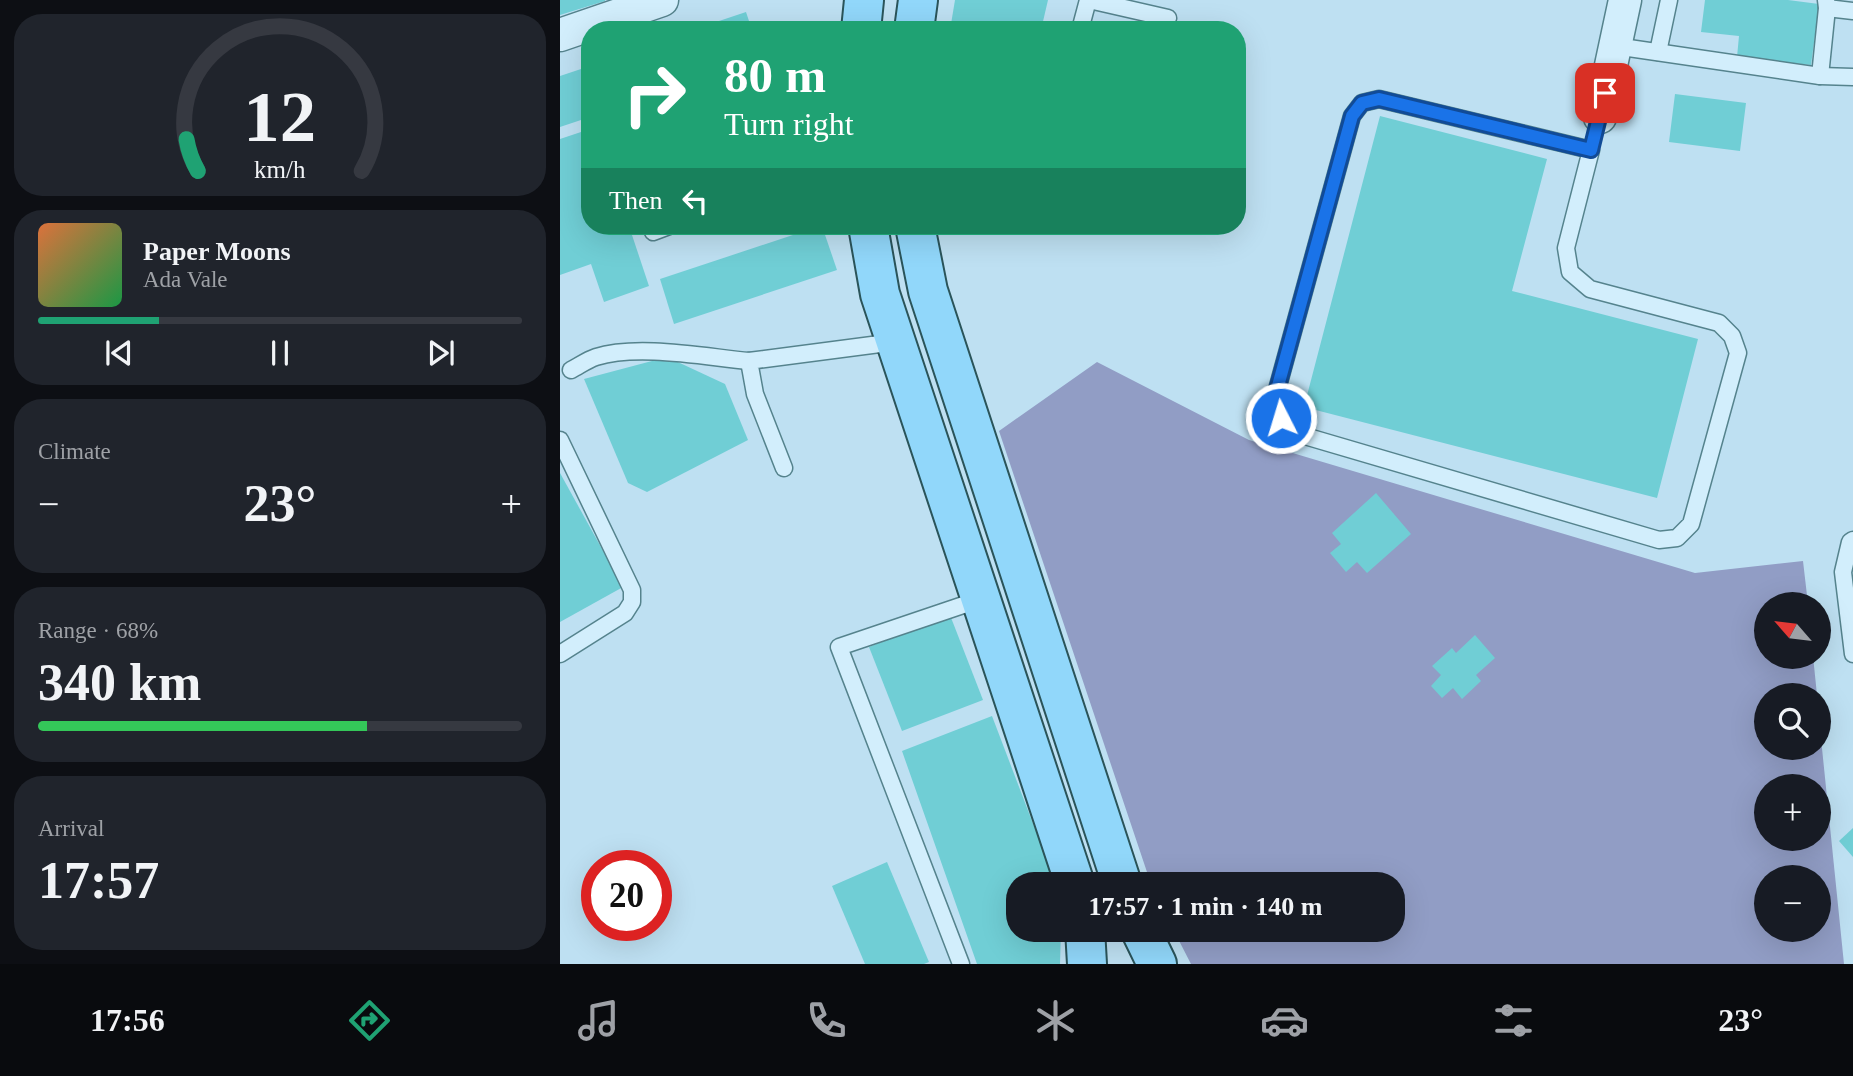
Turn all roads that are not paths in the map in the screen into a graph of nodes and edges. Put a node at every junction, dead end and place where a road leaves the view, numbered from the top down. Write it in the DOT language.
graph roads {
  1 [pos="662,0"];
  2 [pos="864,0"];
  3 [pos="918,0"];
  4 [pos="1088,0"];
  5 [pos="1625,0"];
  6 [pos="1669,0"];
  7 [pos="1827,4"];
  8 [pos="1853,11"];
  9 [pos="1168,18"];
  10 [pos="601,21"];
  11 [pos="862,21"];
  12 [pos="915,21"];
  13 [pos="1082,21"];
  14 [pos="581,28"];
  15 [pos="560,35"];
  16 [pos="1615,46"];
  17 [pos="1658,52"];
  18 [pos="1821,76"];
  19 [pos="1853,78"];
  20 [pos="1595,134"];
  21 [pos="870,235"];
  22 [pos="917,235"];
  23 [pos="896,342"];
  24 [pos="749,361"];
  25 [pos="571,370"];
  26 [pos="560,440"];
  27 [pos="784,468"];
  28 [pos="1853,540"];
  29 [pos="982,599"];
  30 [pos="560,653"];
  31 [pos="1853,654"];
  32 [pos="1071,872"];
  33 [pos="1118,872"];
  34 [pos="1086,942"];
  35 [pos="1146,942"];
  36 [pos="961,964"];
  37 [pos="1087,964"];
  38 [pos="1157,964"];
  1 -- 10 [label="street"];
  2 -- 11 [label="main road"];
  3 -- 12 [label="main road"];
  4 -- 9 [label="lane"];
  4 -- 13 [label="lane"];
  5 -- 16 [label="street"];
  6 -- 17 [label="lane"];
  7 -- 8 [label="lane"];
  7 -- 18 [label="lane"];
  14 -- 15 [label="street"];
  16 -- 17 [label="lane"];
  16 -- 20 [label="street"];
  17 -- 18 [label="lane"];
  18 -- 19 [label="lane"];
  20 -- 20 [label="lane"];
  21 -- 23 [label="main road"];
  22 -- 33 [label="main road"];
  23 -- 24 [label="lane"];
  23 -- 29 [label="main road"];
  24 -- 25 [label="lane"];
  24 -- 27 [label="lane"];
  26 -- 30 [label="lane"];
  28 -- 31 [label="lane"];
  29 -- 32 [label="main road"];
  29 -- 36 [label="lane"];
  34 -- 37 [label="main road"];
  35 -- 38 [label="main road"];
}
